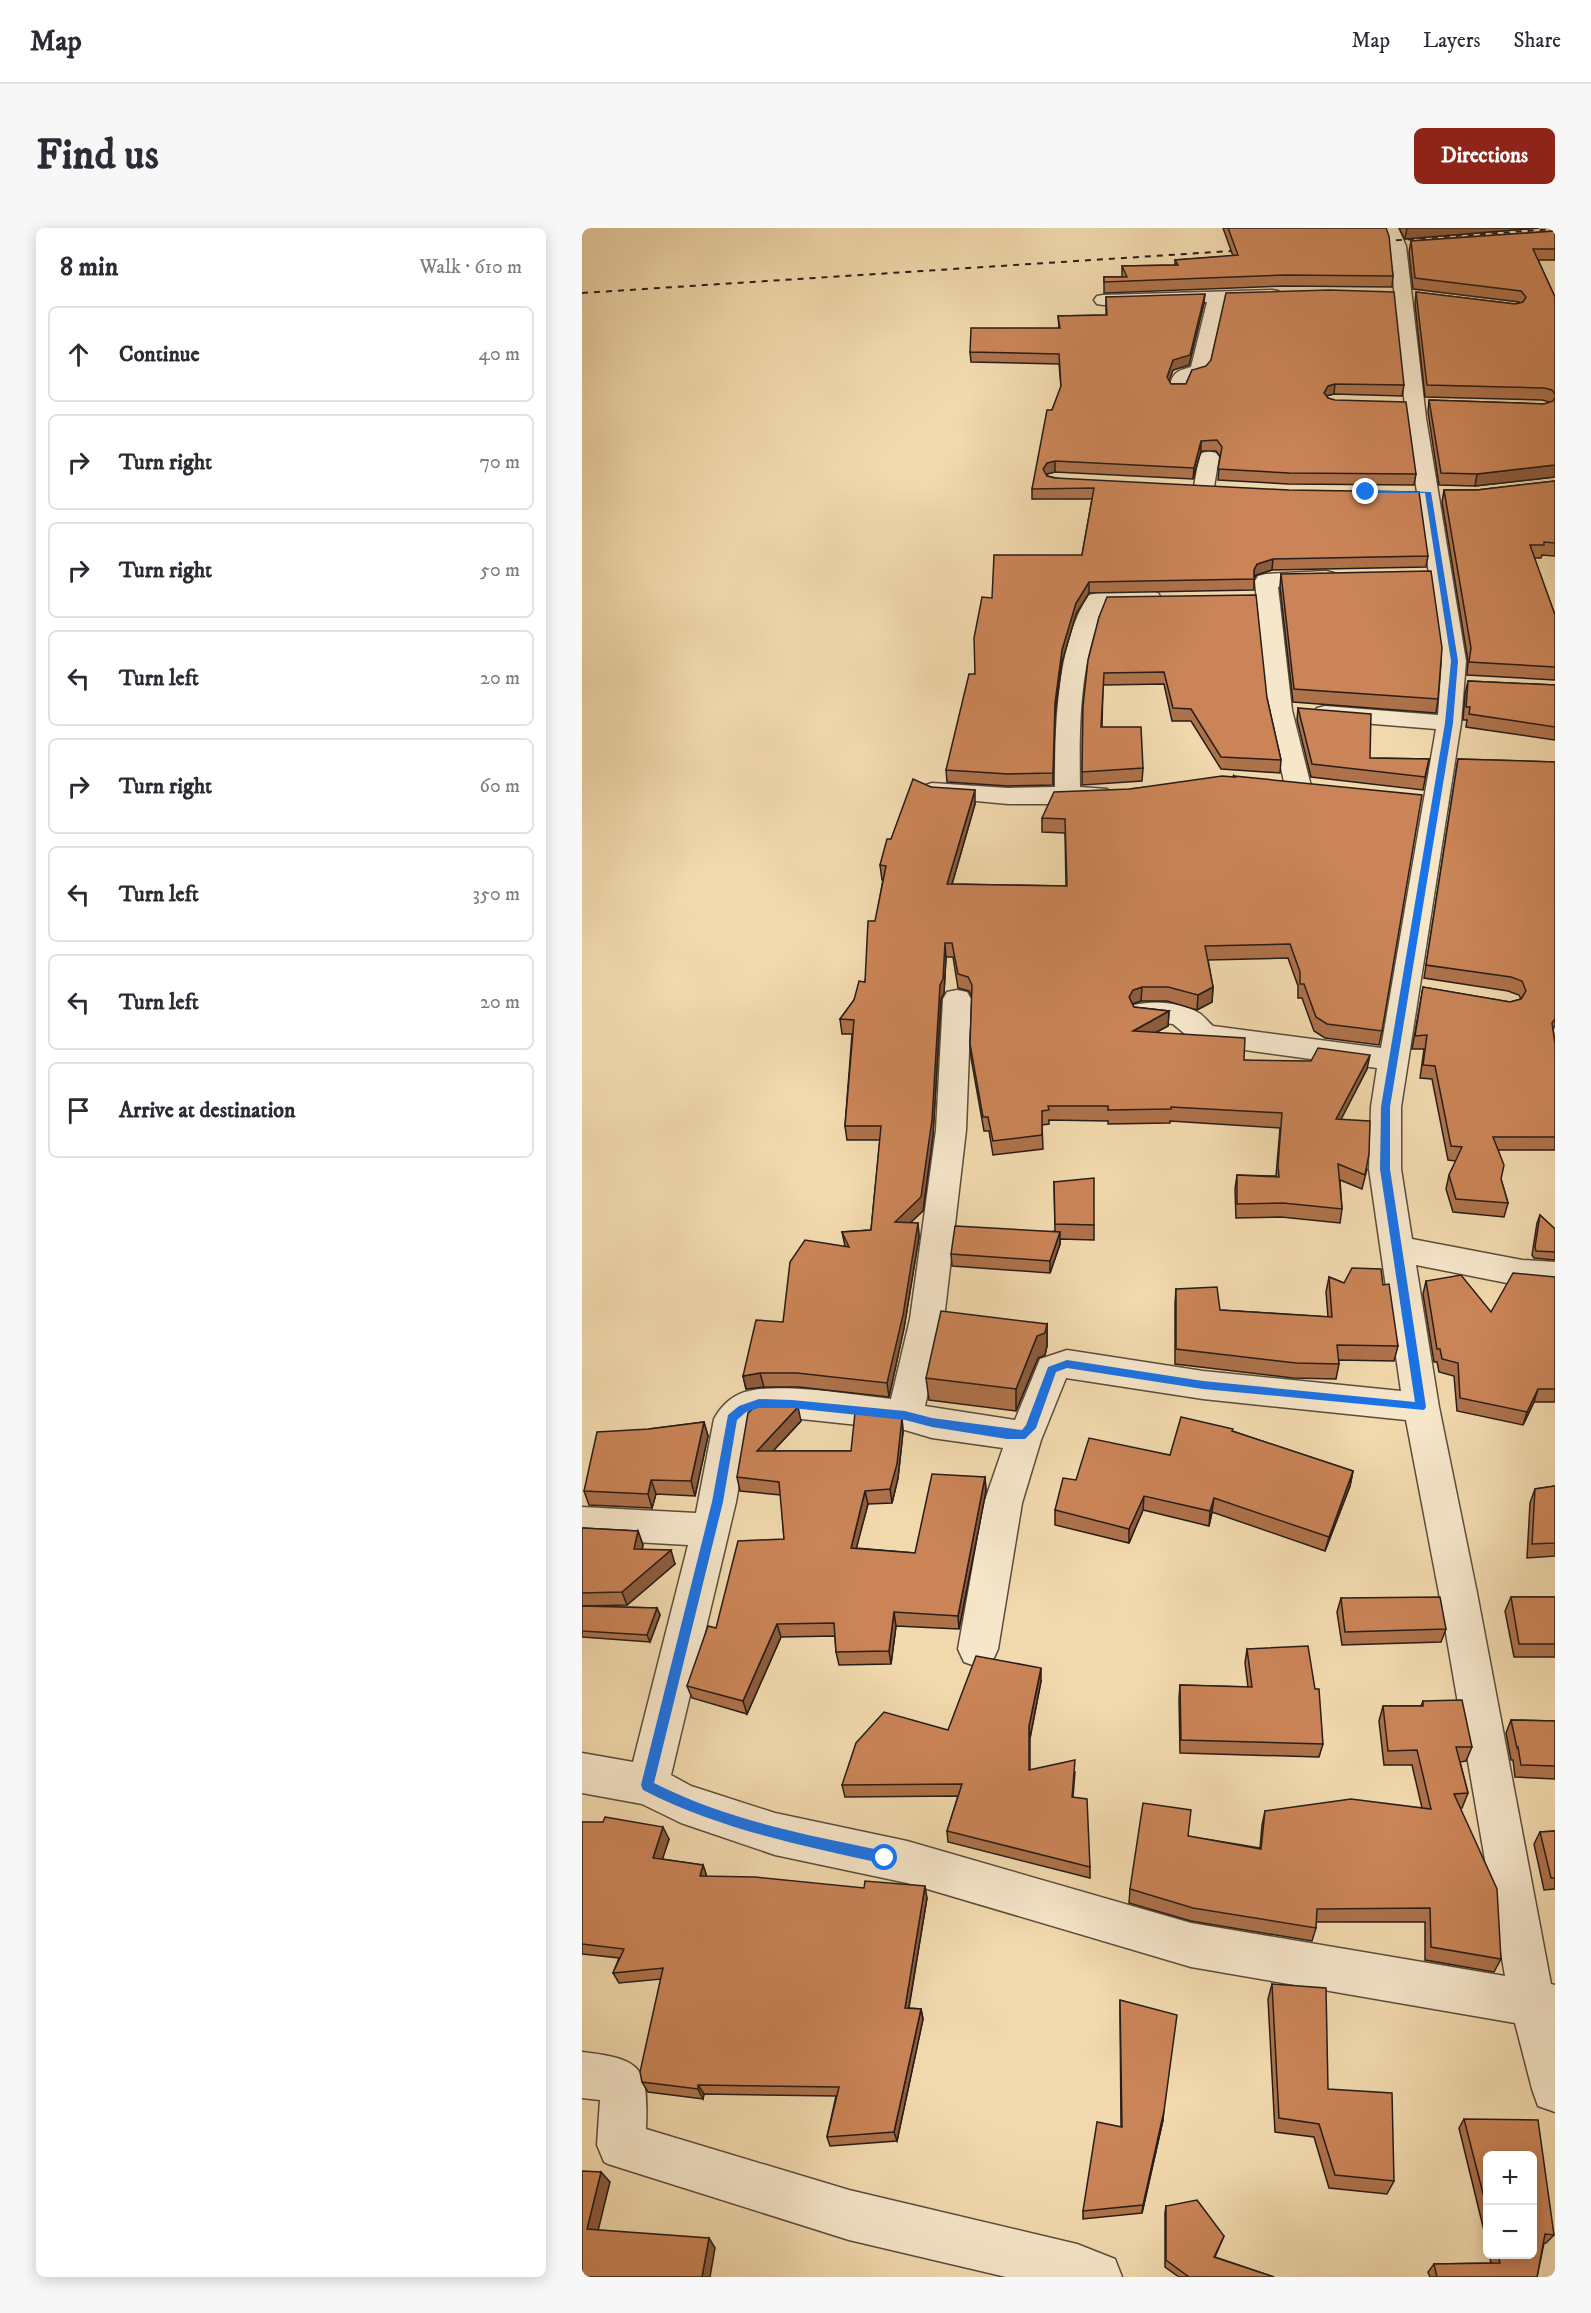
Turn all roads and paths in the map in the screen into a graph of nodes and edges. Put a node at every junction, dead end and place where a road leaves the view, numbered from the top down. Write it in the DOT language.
graph roads {
  1 [pos="1399,240"];
  2 [pos="1294,294"];
  3 [pos="1217,296"];
  4 [pos="1103,300"];
  5 [pos="1178,388"];
  6 [pos="1209,457"];
  7 [pos="1203,487"];
  8 [pos="1351,577"];
  9 [pos="1177,598"];
  10 [pos="1246,598"];
  11 [pos="1269,598"];
  12 [pos="1280,711"];
  13 [pos="1449,723"];
  14 [pos="1299,786"];
  15 [pos="932,791"];
  16 [pos="1119,794"];
  17 [pos="1068,795"];
  18 [pos="1406,987"];
  19 [pos="1437,991"];
  20 [pos="957,999"];
  21 [pos="1144,1012"];
  22 [pos="1393,1060"];
  23 [pos="1396,1249"];
  24 [pos="1555,1275"];
  25 [pos="1420,1407"];
  26 [pos="905,1415"];
  27 [pos="1025,1435"];
  28 [pos="582,1523"];
  29 [pos="709,1530"];
  30 [pos="978,1649"];
  31 [pos="582,1773"];
  32 [pos="648,1785"];
  33 [pos="1544,2005"];
  34 [pos="582,2075"];
  35 [pos="1555,2089"];
  36 [pos="1097,2277"];
  1 -- 13 [label="street"];
  2 -- 3 [label="street"];
  3 -- 4 [label="street"];
  3 -- 5 [label="street"];
  6 -- 7 [label="street"];
  8 -- 11 [label="street"];
  9 -- 17 [label="street"];
  10 -- 11 [label="street"];
  11 -- 12 [label="street"];
  12 -- 13 [label="street"];
  12 -- 14 [label="street"];
  13 -- 18 [label="street"];
  15 -- 17 [label="street"];
  16 -- 17 [label="street"];
  18 -- 19 [label="street"];
  18 -- 22 [label="street"];
  20 -- 26 [label="street"];
  21 -- 22 [label="street"];
  22 -- 23 [label="street"];
  23 -- 24 [label="street"];
  23 -- 25 [label="street"];
  25 -- 27 [label="street"];
  25 -- 33 [label="street"];
  26 -- 27 [label="street"];
  26 -- 29 [label="street"];
  27 -- 30 [label="street"];
  28 -- 29 [label="street"];
  29 -- 32 [label="street"];
  31 -- 32 [label="street"];
  32 -- 33 [label="street"];
  33 -- 35 [label="street"];
  34 -- 36 [label="street"];
}
